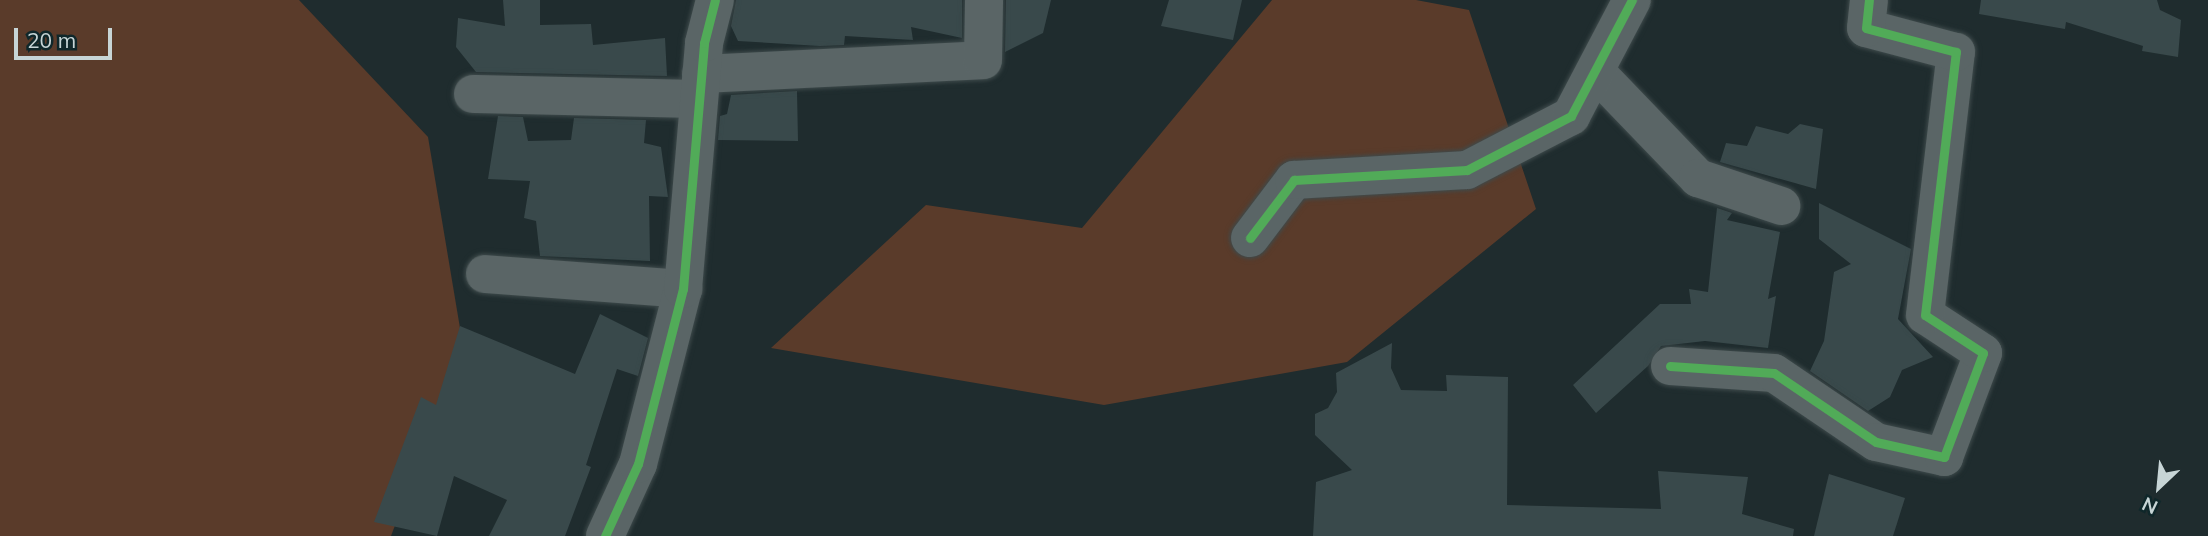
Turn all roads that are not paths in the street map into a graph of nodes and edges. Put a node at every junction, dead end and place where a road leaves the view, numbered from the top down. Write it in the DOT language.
graph roads {
  1 [pos="715,0"];
  2 [pos="984,0"];
  3 [pos="1632,0"];
  4 [pos="1869,0"];
  5 [pos="1595,71"];
  6 [pos="700,87"];
  7 [pos="473,94"];
  8 [pos="1782,206"];
  9 [pos="1250,238"];
  10 [pos="485,274"];
  11 [pos="683,289"];
  12 [pos="1670,366"];
  13 [pos="605,536"];
  1 -- 6 [label="street"];
  2 -- 6 [label="street"];
  3 -- 5 [label="street"];
  4 -- 12 [label="street"];
  5 -- 8 [label="street"];
  5 -- 9 [label="street"];
  6 -- 7 [label="street"];
  6 -- 11 [label="street"];
  10 -- 11 [label="street"];
  11 -- 13 [label="street"];
}
